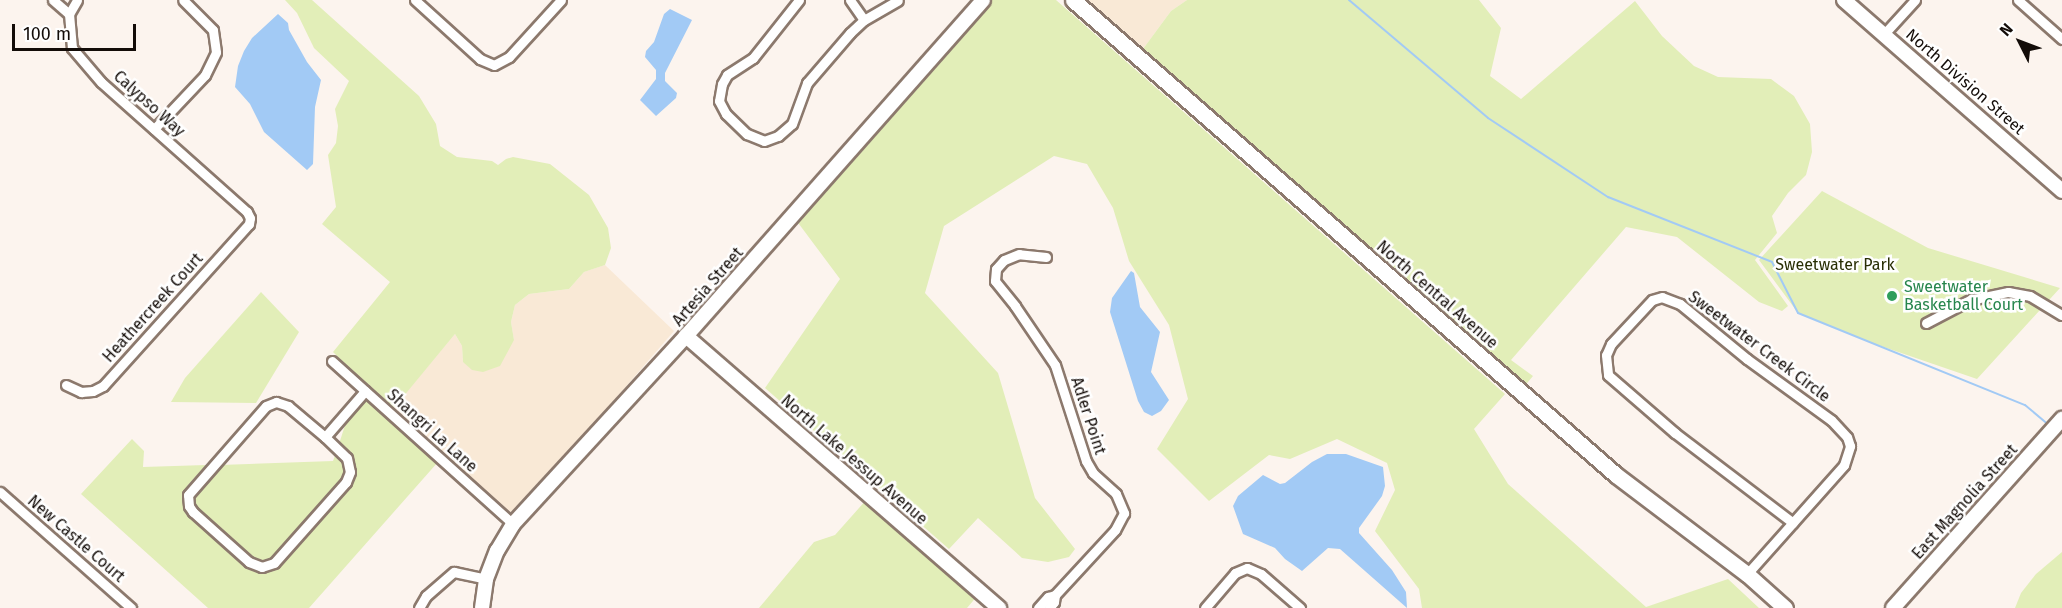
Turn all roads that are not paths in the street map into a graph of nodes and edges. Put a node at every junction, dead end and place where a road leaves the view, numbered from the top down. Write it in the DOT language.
graph roads {
  1 [pos="53,0"];
  2 [pos="78,0"];
  3 [pos="183,0"];
  4 [pos="415,0"];
  5 [pos="561,0"];
  6 [pos="800,0"];
  7 [pos="850,0"];
  8 [pos="898,0"];
  9 [pos="983,0"];
  10 [pos="1073,0"];
  11 [pos="1844,0"];
  12 [pos="1915,0"];
  13 [pos="2018,0"];
  14 [pos="69,14"];
  15 [pos="864,20"];
  16 [pos="1884,34"];
  17 [pos="2062,39"];
  18 [pos="154,129"];
  19 [pos="2062,191"];
  20 [pos="250,218"];
  21 [pos="1046,257"];
  22 [pos="2062,315"];
  23 [pos="1926,323"];
  24 [pos="686,336"];
  25 [pos="332,362"];
  26 [pos="66,385"];
  27 [pos="365,391"];
  28 [pos="2057,424"];
  29 [pos="325,437"];
  30 [pos="0,492"];
  31 [pos="1793,523"];
  32 [pos="513,524"];
  33 [pos="1747,574"];
  34 [pos="486,579"];
  35 [pos="1055,595"];
  36 [pos="131,608"];
  37 [pos="419,608"];
  38 [pos="482,608"];
  39 [pos="999,608"];
  40 [pos="1038,608"];
  41 [pos="1049,608"];
  42 [pos="1205,608"];
  43 [pos="1300,608"];
  44 [pos="1785,608"];
  45 [pos="1893,608"];
  1 -- 14 [label="street"];
  2 -- 14 [label="street"];
  3 -- 18 [label="street"];
  4 -- 5 [label="street"];
  6 -- 15 [label="street"];
  7 -- 15 [label="street"];
  8 -- 15 [label="street"];
  9 -- 24 [label="street, Artesia Street"];
  10 -- 33 [label="main road, North Central Avenue"];
  11 -- 16 [label="street, North Division Street"];
  12 -- 16 [label="street"];
  13 -- 17 [label="street"];
  14 -- 18 [label="street, Calypso Way"];
  16 -- 19 [label="street, North Division Street"];
  18 -- 20 [label="street, Calypso Way"];
  20 -- 26 [label="street, Heathercreek Court"];
  21 -- 35 [label="street, Adler Point"];
  22 -- 23 [label="street"];
  24 -- 32 [label="street, Artesia Street"];
  24 -- 39 [label="street, North Lake Jessup Avenue"];
  25 -- 27 [label="street, Shangri La Lane"];
  27 -- 29 [label="street"];
  27 -- 32 [label="street, Shangri La Lane"];
  28 -- 45 [label="street, East Magnolia Street"];
  29 -- 29 [label="street"];
  30 -- 36 [label="street, New Castle Court"];
  31 -- 31 [label="street, Sweetwater Creek Circle"];
  31 -- 33 [label="street, Sweetwater Creek Circle"];
  32 -- 34 [label="street, Artesia Street"];
  33 -- 44 [label="main road, North Central Avenue"];
  34 -- 37 [label="street"];
  34 -- 38 [label="street, Artesia Street"];
  35 -- 40 [label="street"];
  35 -- 41 [label="street, Adler Point"];
  42 -- 43 [label="street"];
}
